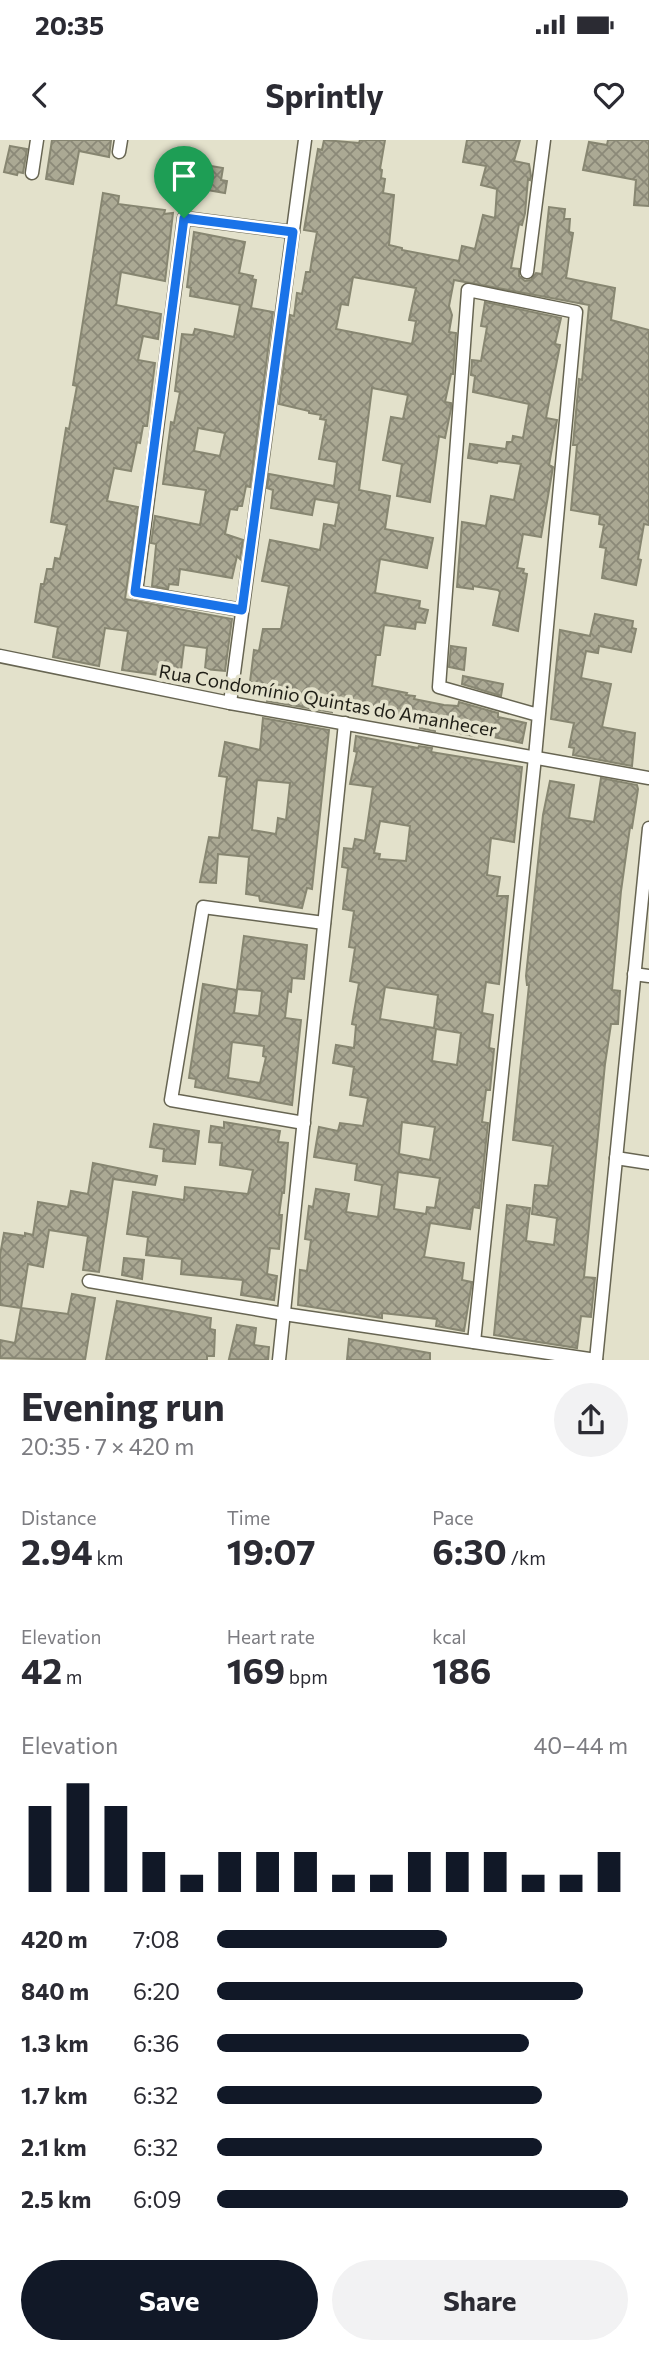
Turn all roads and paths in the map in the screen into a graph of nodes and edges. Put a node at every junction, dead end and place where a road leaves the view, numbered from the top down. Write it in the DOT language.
graph roads {
  1 [pos="37,140"];
  2 [pos="306,140"];
  3 [pos="544,140"];
  4 [pos="32,173"];
  5 [pos="293,232"];
  6 [pos="527,272"];
  7 [pos="242,610"];
  8 [pos="0,656"];
  9 [pos="230,703"];
  10 [pos="538,715"];
  11 [pos="345,723"];
  12 [pos="535,757"];
  13 [pos="649,778"];
  14 [pos="649,828"];
  15 [pos="324,923"];
  16 [pos="635,974"];
  17 [pos="649,976"];
  18 [pos="304,1123"];
  19 [pos="616,1157"];
  20 [pos="649,1163"];
  21 [pos="89,1281"];
  22 [pos="284,1314"];
  23 [pos="474,1342"];
  24 [pos="279,1360"];
  1 -- 4 [label="street"];
  2 -- 5 [label="street"];
  3 -- 6 [label="street"];
  5 -- 7 [label="street"];
  5 -- 7 [label="street"];
  7 -- 9 [label="street"];
  8 -- 9 [label="street, Rua Condomínio Quintas do Amanhecer"];
  9 -- 11 [label="street, Rua Condomínio Quintas do Amanhecer"];
  10 -- 10 [label="street, Rua Condomínio Quintas do Amanhecer"];
  10 -- 12 [label="street"];
  11 -- 12 [label="street, Rua Condomínio Quintas do Amanhecer"];
  11 -- 15 [label="street"];
  12 -- 13 [label="street, Rua Condomínio Quintas do Amanhecer"];
  12 -- 23 [label="street"];
  14 -- 16 [label="street"];
  15 -- 18 [label="street"];
  15 -- 18 [label="street"];
  16 -- 17 [label="street"];
  16 -- 19 [label="street"];
  18 -- 22 [label="street"];
  19 -- 20 [label="street"];
  19 -- 23 [label="street"];
  21 -- 22 [label="street"];
  22 -- 23 [label="street"];
  22 -- 24 [label="street"];
}
